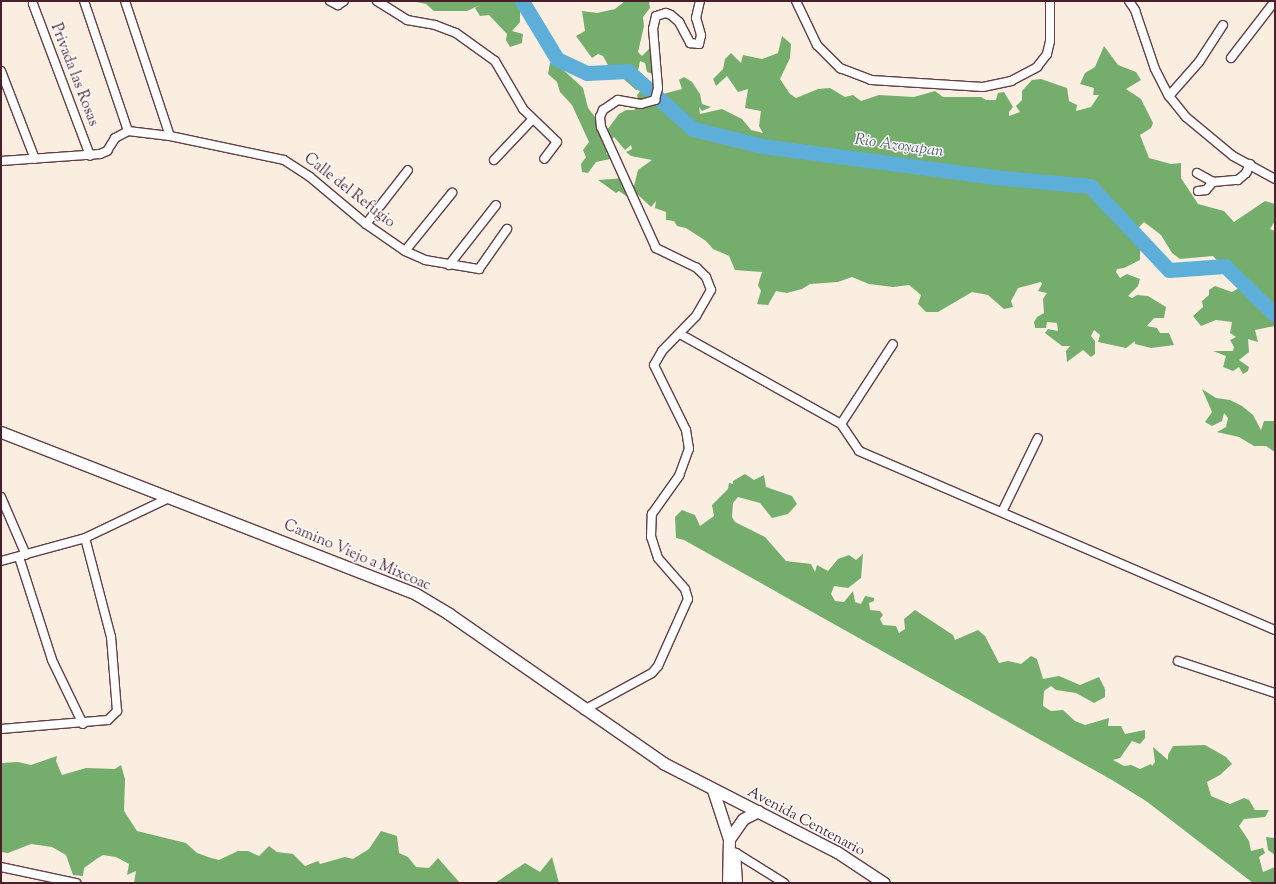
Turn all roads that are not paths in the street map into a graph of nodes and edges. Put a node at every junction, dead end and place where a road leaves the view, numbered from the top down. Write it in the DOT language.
graph roads {
  1 [pos="84,1"];
  2 [pos="125,1"];
  3 [pos="330,1"];
  4 [pos="344,1"];
  5 [pos="377,1"];
  6 [pos="700,1"];
  7 [pos="796,1"];
  8 [pos="1050,1"];
  9 [pos="1129,1"];
  10 [pos="1275,1"];
  11 [pos="33,4"];
  12 [pos="1223,25"];
  13 [pos="1231,58"];
  14 [pos="1,71"];
  15 [pos="1169,96"];
  16 [pos="532,120"];
  17 [pos="128,131"];
  18 [pos="170,136"];
  19 [pos="90,156"];
  20 [pos="35,159"];
  21 [pos="544,159"];
  22 [pos="494,160"];
  23 [pos="1,161"];
  24 [pos="1250,164"];
  25 [pos="408,170"];
  26 [pos="1197,174"];
  27 [pos="1275,180"];
  28 [pos="1213,182"];
  29 [pos="1198,190"];
  30 [pos="452,193"];
  31 [pos="496,205"];
  32 [pos="366,224"];
  33 [pos="507,228"];
  34 [pos="404,252"];
  35 [pos="450,265"];
  36 [pos="680,334"];
  37 [pos="893,344"];
  38 [pos="841,424"];
  39 [pos="1,432"];
  40 [pos="1038,438"];
  41 [pos="1,497"];
  42 [pos="171,497"];
  43 [pos="1002,512"];
  44 [pos="85,538"];
  45 [pos="23,556"];
  46 [pos="1,561"];
  47 [pos="1275,630"];
  48 [pos="1178,661"];
  49 [pos="1275,693"];
  50 [pos="584,710"];
  51 [pos="83,724"];
  52 [pos="1,729"];
  53 [pos="713,790"];
  54 [pos="758,811"];
  55 [pos="729,839"];
  56 [pos="732,853"];
  57 [pos="1,867"];
  58 [pos="76,883"];
  59 [pos="728,883"];
  60 [pos="738,883"];
  61 [pos="784,883"];
  62 [pos="884,883"];
  1 -- 17 [label="street"];
  2 -- 18 [label="street"];
  3 -- 4 [label="street"];
  5 -- 16 [label="street"];
  6 -- 36 [label="street"];
  7 -- 8 [label="street"];
  9 -- 15 [label="street"];
  10 -- 13 [label="street"];
  11 -- 19 [label="street, Privada las Rosas"];
  12 -- 15 [label="street"];
  14 -- 20 [label="street"];
  15 -- 24 [label="street"];
  16 -- 21 [label="street"];
  16 -- 22 [label="street"];
  17 -- 18 [label="street, Calle del Refugio"];
  17 -- 19 [label="street"];
  18 -- 32 [label="street, Calle del Refugio"];
  19 -- 20 [label="street"];
  20 -- 23 [label="street"];
  24 -- 27 [label="street"];
  24 -- 28 [label="street"];
  25 -- 32 [label="street"];
  26 -- 28 [label="street"];
  28 -- 29 [label="street"];
  30 -- 34 [label="street"];
  31 -- 35 [label="street"];
  32 -- 34 [label="street, Calle del Refugio"];
  33 -- 35 [label="street, Calle del Refugio"];
  34 -- 35 [label="street, Calle del Refugio"];
  36 -- 38 [label="street"];
  36 -- 50 [label="street"];
  37 -- 38 [label="street"];
  38 -- 43 [label="street"];
  39 -- 42 [label="main road, Camino Viejo a Mixcoac"];
  40 -- 43 [label="street"];
  41 -- 45 [label="street"];
  42 -- 44 [label="street"];
  42 -- 50 [label="main road, Camino Viejo a Mixcoac"];
  43 -- 47 [label="street"];
  44 -- 45 [label="street"];
  44 -- 51 [label="street"];
  45 -- 46 [label="street"];
  45 -- 51 [label="street"];
  48 -- 49 [label="street"];
  50 -- 53 [label="main road, Camino Viejo a Mixcoac"];
  51 -- 52 [label="street"];
  53 -- 54 [label="main road, Avenida Centenario"];
  53 -- 55 [label="main road"];
  54 -- 55 [label="main road"];
  54 -- 62 [label="main road, Avenida Centenario"];
  55 -- 56 [label="main road"];
  56 -- 59 [label="main road"];
  56 -- 60 [label="street"];
  56 -- 61 [label="street"];
  57 -- 58 [label="street"];
}
